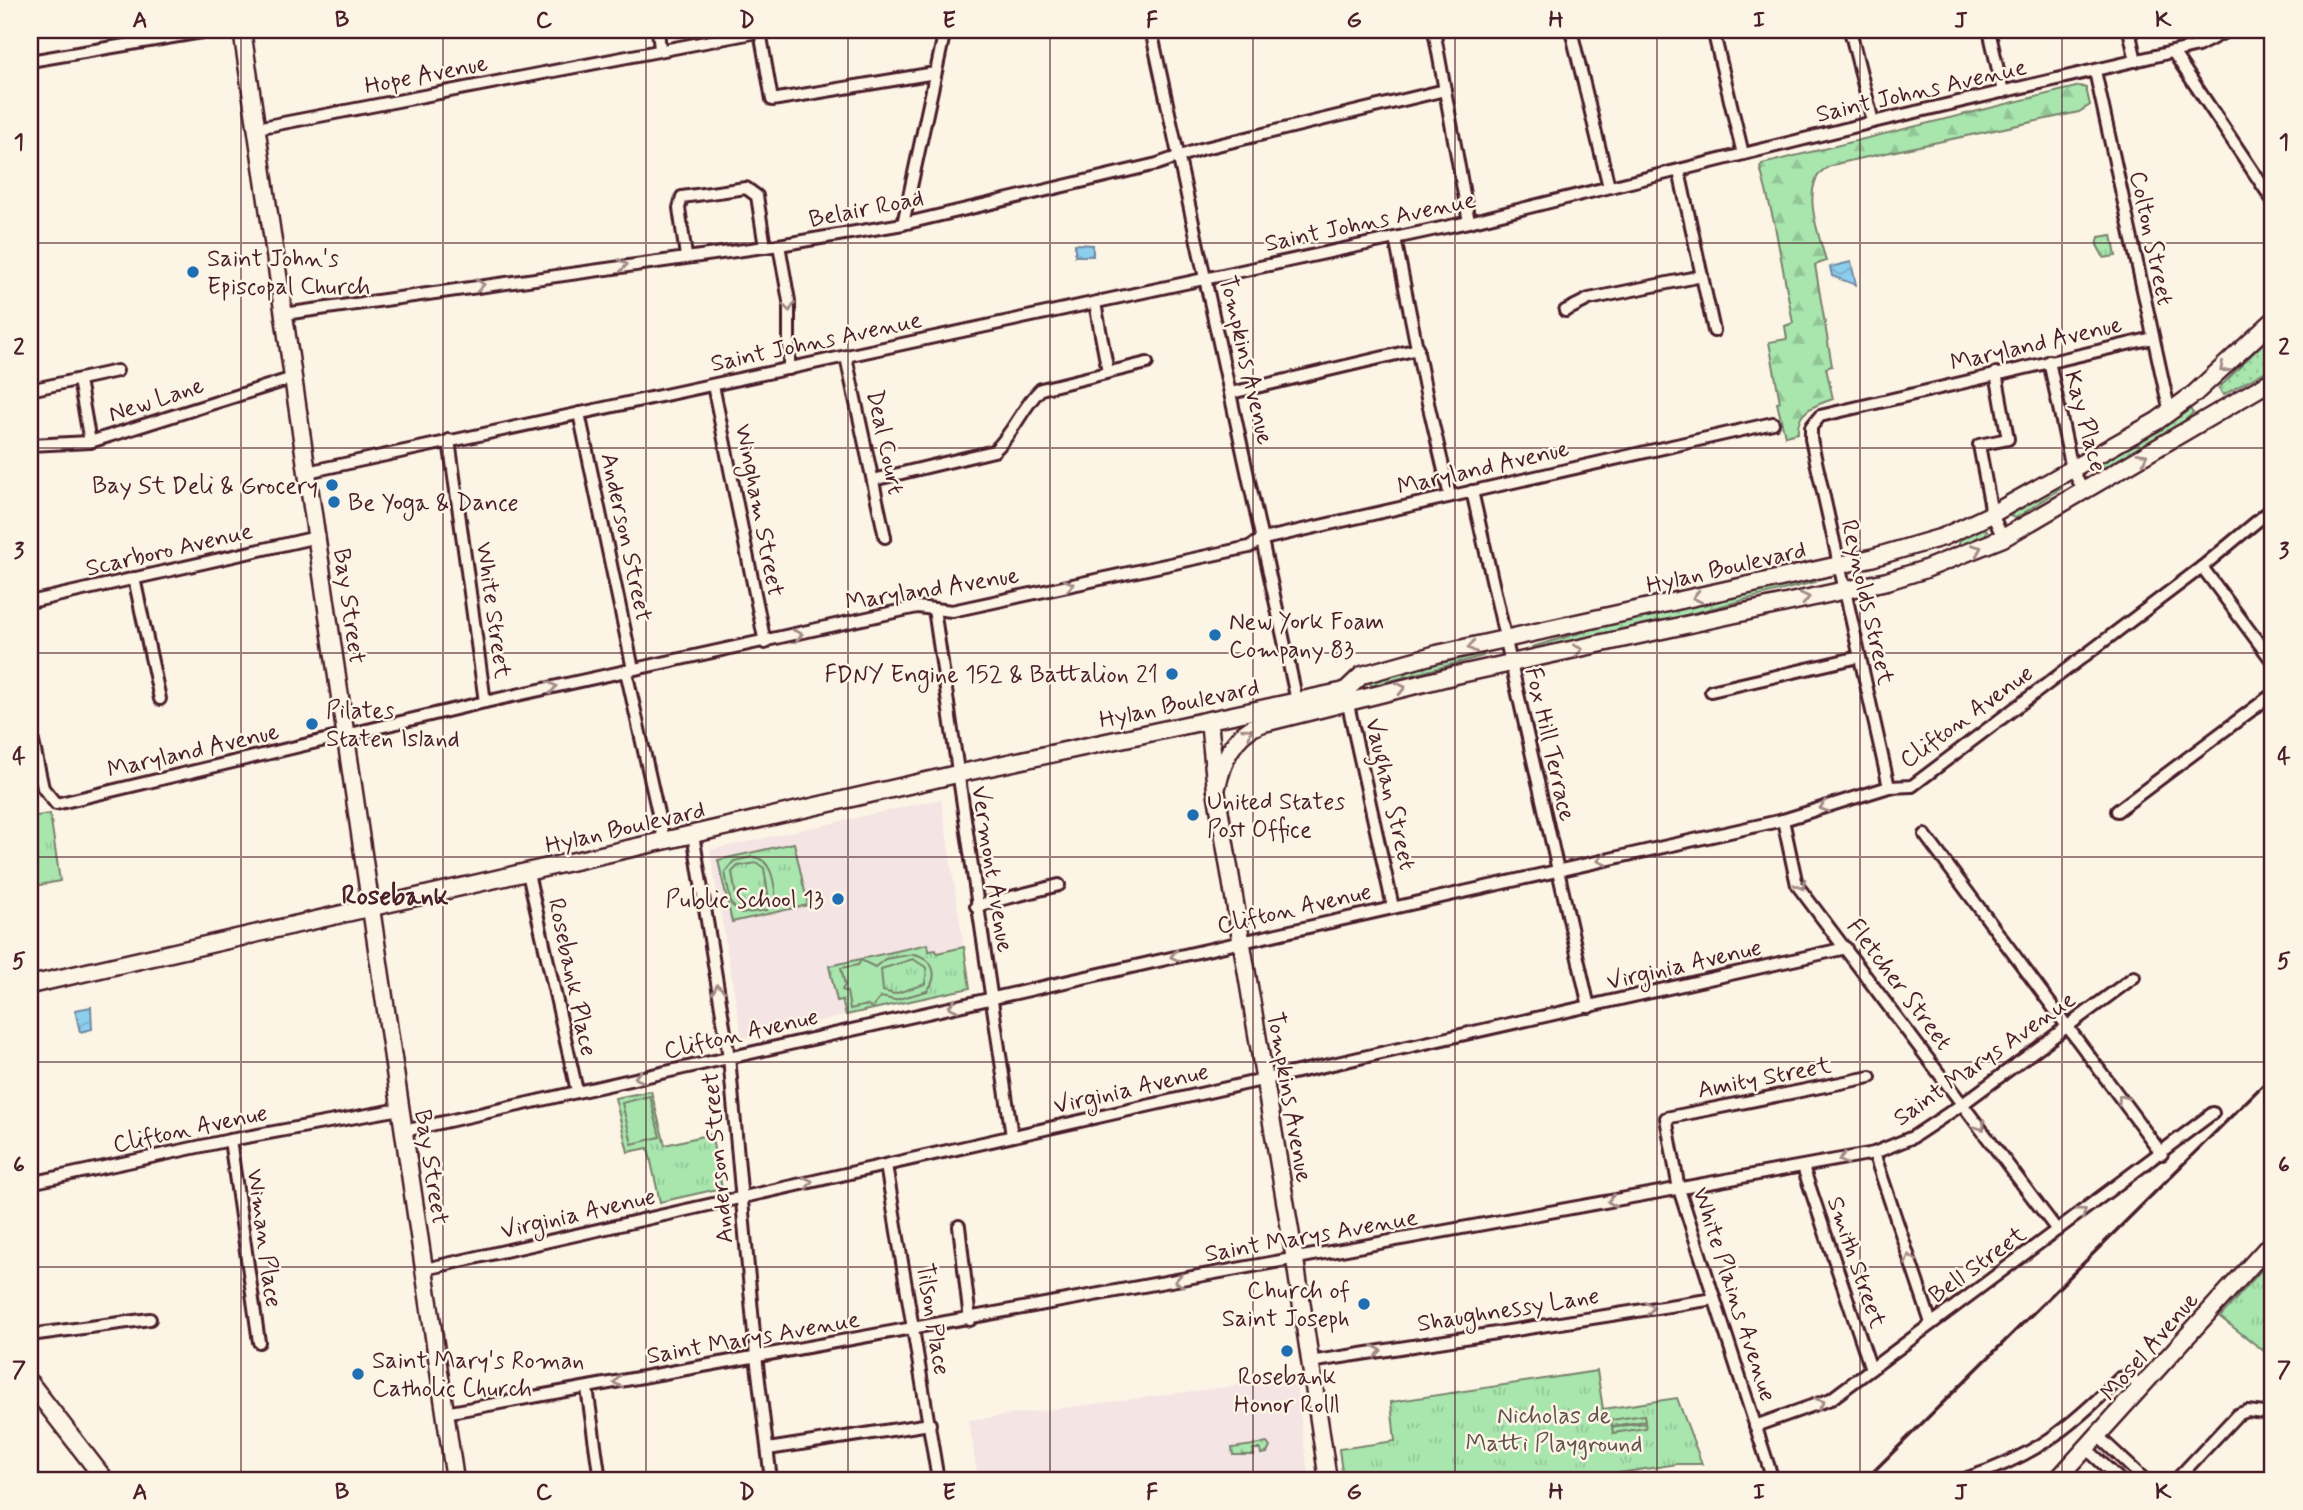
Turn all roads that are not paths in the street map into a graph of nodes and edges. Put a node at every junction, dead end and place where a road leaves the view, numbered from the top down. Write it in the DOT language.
graph roads {
  1 [pos="214,30"];
  2 [pos="242,30"];
  3 [pos="658,30"];
  4 [pos="945,30"];
  5 [pos="1151,30"];
  6 [pos="1434,30"];
  7 [pos="1571,30"];
  8 [pos="1713,30"];
  9 [pos="1850,30"];
  10 [pos="1989,30"];
  11 [pos="2129,30"];
  12 [pos="2229,30"];
  13 [pos="764,31"];
  14 [pos="660,48"];
  15 [pos="2173,52"];
  16 [pos="30,61"];
  17 [pos="2136,61"];
  18 [pos="2095,71"];
  19 [pos="935,73"];
  20 [pos="1445,90"];
  21 [pos="2003,92"];
  22 [pos="1873,122"];
  23 [pos="257,128"];
  24 [pos="1743,155"];
  25 [pos="1180,156"];
  26 [pos="1679,171"];
  27 [pos="1609,187"];
  28 [pos="2273,201"];
  29 [pos="1469,222"];
  30 [pos="903,224"];
  31 [pos="1395,238"];
  32 [pos="779,245"];
  33 [pos="765,247"];
  34 [pos="686,256"];
  35 [pos="1702,276"];
  36 [pos="1205,278"];
  37 [pos="1095,303"];
  38 [pos="1565,311"];
  39 [pos="284,314"];
  40 [pos="2273,321"];
  41 [pos="1714,331"];
  42 [pos="2153,338"];
  43 [pos="1418,349"];
  44 [pos="846,357"];
  45 [pos="2049,361"];
  46 [pos="1147,363"];
  47 [pos="789,369"];
  48 [pos="117,372"];
  49 [pos="1108,372"];
  50 [pos="1996,373"];
  51 [pos="293,378"];
  52 [pos="79,380"];
  53 [pos="2273,380"];
  54 [pos="713,385"];
  55 [pos="30,390"];
  56 [pos="1231,393"];
  57 [pos="2170,412"];
  58 [pos="579,413"];
  59 [pos="1773,424"];
  60 [pos="1811,426"];
  61 [pos="449,440"];
  62 [pos="90,442"];
  63 [pos="30,446"];
  64 [pos="2072,469"];
  65 [pos="307,472"];
  66 [pos="873,480"];
  67 [pos="1472,491"];
  68 [pos="2084,491"];
  69 [pos="1450,496"];
  70 [pos="2273,508"];
  71 [pos="1992,514"];
  72 [pos="317,537"];
  73 [pos="885,537"];
  74 [pos="2003,538"];
  75 [pos="1263,539"];
  76 [pos="1837,564"];
  77 [pos="2202,567"];
  78 [pos="134,578"];
  79 [pos="1843,589"];
  80 [pos="30,602"];
  81 [pos="934,609"];
  82 [pos="1506,640"];
  83 [pos="765,643"];
  84 [pos="1859,657"];
  85 [pos="2273,662"];
  86 [pos="1511,663"];
  87 [pos="630,670"];
  88 [pos="1712,691"];
  89 [pos="2273,694"];
  90 [pos="1346,696"];
  91 [pos="160,699"];
  92 [pos="1297,701"];
  93 [pos="485,702"];
  94 [pos="1209,720"];
  95 [pos="30,728"];
  96 [pos="346,735"];
  97 [pos="957,774"];
  98 [pos="1889,787"];
  99 [pos="1216,790"];
  100 [pos="2117,811"];
  101 [pos="1783,820"];
  102 [pos="693,834"];
  103 [pos="1925,835"];
  104 [pos="664,840"];
  105 [pos="1558,869"];
  106 [pos="528,873"];
  107 [pos="1059,886"];
  108 [pos="976,906"];
  109 [pos="371,907"];
  110 [pos="1393,907"];
  111 [pos="1241,942"];
  112 [pos="1846,948"];
  113 [pos="2134,977"];
  114 [pos="30,985"];
  115 [pos="992,997"];
  116 [pos="1589,1007"];
  117 [pos="2068,1026"];
  118 [pos="729,1057"];
  119 [pos="1870,1077"];
  120 [pos="1264,1080"];
  121 [pos="577,1091"];
  122 [pos="1964,1103"];
  123 [pos="400,1109"];
  124 [pos="2213,1113"];
  125 [pos="1666,1118"];
  126 [pos="404,1131"];
  127 [pos="1012,1136"];
  128 [pos="230,1140"];
  129 [pos="1874,1153"];
  130 [pos="2162,1154"];
  131 [pos="886,1165"];
  132 [pos="1802,1167"];
  133 [pos="30,1183"];
  134 [pos="1679,1189"];
  135 [pos="742,1197"];
  136 [pos="959,1226"];
  137 [pos="2057,1230"];
  138 [pos="2273,1241"];
  139 [pos="1295,1260"];
  140 [pos="425,1269"];
  141 [pos="1714,1299"];
  142 [pos="150,1320"];
  143 [pos="970,1320"];
  144 [pos="1931,1324"];
  145 [pos="916,1330"];
  146 [pos="30,1335"];
  147 [pos="259,1342"];
  148 [pos="756,1356"];
  149 [pos="1310,1362"];
  150 [pos="1871,1369"];
  151 [pos="30,1383"];
  152 [pos="587,1388"];
  153 [pos="2143,1388"];
  154 [pos="445,1413"];
  155 [pos="2273,1414"];
  156 [pos="930,1424"];
  157 [pos="1755,1426"];
  158 [pos="2099,1437"];
  159 [pos="768,1448"];
  160 [pos="2088,1450"];
  161 [pos="1967,1478"];
  162 [pos="105,1480"];
  163 [pos="455,1480"];
  164 [pos="600,1480"];
  165 [pos="771,1480"];
  166 [pos="938,1480"];
  167 [pos="1328,1480"];
  168 [pos="1773,1480"];
  169 [pos="2057,1480"];
  170 [pos="2120,1480"];
  171 [pos="2145,1480"];
  172 [pos="2176,1480"];
  1 -- 16 [label="street"];
  2 -- 23 [label="main road, Bay Street"];
  3 -- 14 [label="street"];
  4 -- 19 [label="street"];
  5 -- 25 [label="street, Tompkins Avenue"];
  6 -- 20 [label="street"];
  7 -- 27 [label="street"];
  8 -- 24 [label="street"];
  9 -- 22 [label="street"];
  10 -- 21 [label="street"];
  11 -- 17 [label="street"];
  12 -- 15 [label="street, Saint Johns Avenue"];
  13 -- 14 [label="street, Hope Avenue"];
  13 -- 19 [label="street"];
  14 -- 23 [label="street, Hope Avenue"];
  15 -- 17 [label="street, Saint Johns Avenue"];
  15 -- 28 [label="street"];
  17 -- 18 [label="street, Saint Johns Avenue"];
  18 -- 21 [label="street, Saint Johns Avenue"];
  18 -- 42 [label="street, Colton Street"];
  19 -- 30 [label="street"];
  20 -- 25 [label="street, Belair Road"];
  20 -- 29 [label="street"];
  21 -- 22 [label="street, Saint Johns Avenue"];
  22 -- 24 [label="street, Saint Johns Avenue"];
  23 -- 39 [label="main road, Bay Street"];
  24 -- 26 [label="street, Saint Johns Avenue"];
  25 -- 30 [label="street, Belair Road"];
  25 -- 36 [label="street, Tompkins Avenue"];
  26 -- 27 [label="street, Saint Johns Avenue"];
  26 -- 35 [label="street"];
  27 -- 29 [label="street, Saint Johns Avenue"];
  29 -- 31 [label="street, Saint Johns Avenue"];
  30 -- 32 [label="street, Belair Road"];
  31 -- 36 [label="street, Saint Johns Avenue"];
  31 -- 43 [label="street"];
  32 -- 33 [label="street, Belair Road"];
  32 -- 47 [label="street, one-way"];
  33 -- 34 [label="street, Belair Road"];
  33 -- 34 [label="street"];
  39 -- 34 [label="street, Belair Road, one-way"];
  35 -- 38 [label="street"];
  35 -- 41 [label="street"];
  36 -- 37 [label="street, Saint Johns Avenue"];
  36 -- 56 [label="street, Tompkins Avenue"];
  37 -- 44 [label="street, Saint Johns Avenue"];
  37 -- 49 [label="street"];
  39 -- 51 [label="main road, Bay Street"];
  40 -- 57 [label="main road, Hylan Boulevard, one-way"];
  42 -- 45 [label="street, Maryland Avenue"];
  42 -- 57 [label="street, Colton Street"];
  43 -- 56 [label="street"];
  43 -- 69 [label="street"];
  44 -- 47 [label="street, Saint Johns Avenue"];
  44 -- 66 [label="street, Deal Court"];
  45 -- 50 [label="street, Maryland Avenue"];
  45 -- 64 [label="street, Kay Place"];
  46 -- 49 [label="street"];
  47 -- 54 [label="street, Saint Johns Avenue"];
  48 -- 52 [label="street"];
  49 -- 66 [label="street"];
  50 -- 60 [label="street, Maryland Avenue"];
  50 -- 71 [label="street"];
  51 -- 62 [label="street, New Lane"];
  51 -- 65 [label="main road, Bay Street"];
  52 -- 55 [label="street"];
  52 -- 62 [label="street"];
  68 -- 53 [label="main road, Hylan Boulevard, one-way"];
  54 -- 58 [label="street, Saint Johns Avenue"];
  54 -- 83 [label="street, Wingham Street"];
  56 -- 75 [label="street, Tompkins Avenue"];
  57 -- 64 [label="main road, Hylan Boulevard"];
  58 -- 61 [label="street, Saint Johns Avenue"];
  58 -- 87 [label="street, Anderson Street"];
  59 -- 67 [label="street, Maryland Avenue"];
  60 -- 76 [label="street, Reynolds Street"];
  61 -- 65 [label="street, Saint Johns Avenue"];
  61 -- 93 [label="street, White Street"];
  62 -- 63 [label="street, New Lane"];
  64 -- 68 [label="street, Kay Place"];
  64 -- 71 [label="main road, Hylan Boulevard"];
  65 -- 72 [label="main road, Bay Street"];
  66 -- 73 [label="street, Deal Court"];
  67 -- 69 [label="street, Maryland Avenue"];
  67 -- 82 [label="street, Fox Hill Terrace"];
  68 -- 74 [label="main road, Hylan Boulevard"];
  69 -- 75 [label="street, Maryland Avenue"];
  70 -- 77 [label="street, Clifton Avenue"];
  71 -- 74 [label="street"];
  71 -- 76 [label="main road, Hylan Boulevard"];
  72 -- 78 [label="street, Scarboro Avenue"];
  72 -- 96 [label="main road, Bay Street"];
  79 -- 74 [label="main road, Hylan Boulevard, one-way"];
  81 -- 75 [label="street, Maryland Avenue, one-way"];
  75 -- 92 [label="street, Tompkins Avenue"];
  76 -- 79 [label="street, Reynolds Street"];
  76 -- 82 [label="main road, Hylan Boulevard, one-way"];
  77 -- 85 [label="street"];
  77 -- 98 [label="street, Clifton Avenue"];
  78 -- 80 [label="street, Scarboro Avenue"];
  78 -- 91 [label="street"];
  79 -- 84 [label="street, Reynolds Street"];
  86 -- 79 [label="main road, Hylan Boulevard, one-way"];
  83 -- 81 [label="street, Maryland Avenue, one-way"];
  81 -- 97 [label="street, Vermont Avenue"];
  82 -- 86 [label="street, Fox Hill Terrace"];
  82 -- 90 [label="main road, Hylan Boulevard, one-way"];
  83 -- 87 [label="street, Maryland Avenue"];
  84 -- 88 [label="street"];
  84 -- 98 [label="street, Reynolds Street"];
  90 -- 86 [label="main road, Hylan Boulevard, one-way"];
  86 -- 105 [label="street, Fox Hill Terrace"];
  93 -- 87 [label="street, Maryland Avenue, one-way"];
  87 -- 104 [label="street, Anderson Street"];
  89 -- 100 [label="street"];
  90 -- 92 [label="main road, Hylan Boulevard"];
  99 -- 90 [label="main road, one-way"];
  90 -- 110 [label="street, Vaughan Street"];
  92 -- 94 [label="main road, Hylan Boulevard"];
  93 -- 96 [label="street, Maryland Avenue"];
  94 -- 97 [label="main road, Hylan Boulevard"];
  94 -- 99 [label="main road, Tompkins Avenue"];
  95 -- 96 [label="street, Maryland Avenue"];
  96 -- 109 [label="main road, Bay Street"];
  97 -- 102 [label="main road, Hylan Boulevard"];
  97 -- 108 [label="street, Vermont Avenue"];
  98 -- 101 [label="street, Clifton Avenue, one-way"];
  99 -- 111 [label="main road, Tompkins Avenue"];
  101 -- 105 [label="street, Clifton Avenue, one-way"];
  101 -- 112 [label="street, Fletcher Street, one-way"];
  102 -- 104 [label="main road, Hylan Boulevard"];
  118 -- 102 [label="street, Anderson Street, one-way"];
  103 -- 117 [label="street"];
  104 -- 106 [label="main road, Hylan Boulevard"];
  105 -- 110 [label="street, Clifton Avenue"];
  105 -- 116 [label="street, Fox Hill Terrace"];
  106 -- 109 [label="main road, Hylan Boulevard"];
  106 -- 121 [label="street, Rosebank Place"];
  107 -- 108 [label="street"];
  108 -- 115 [label="street, Vermont Avenue"];
  109 -- 114 [label="main road, Hylan Boulevard"];
  109 -- 123 [label="main road, Bay Street"];
  110 -- 111 [label="street, Clifton Avenue"];
  111 -- 115 [label="street, Clifton Avenue, one-way"];
  111 -- 120 [label="main road, Tompkins Avenue"];
  112 -- 116 [label="street, Virginia Avenue"];
  112 -- 122 [label="street, Fletcher Street"];
  113 -- 117 [label="street, Saint Marys Avenue"];
  115 -- 118 [label="street, Clifton Avenue, one-way"];
  115 -- 127 [label="street, Vermont Avenue"];
  116 -- 120 [label="street, Virginia Avenue"];
  117 -- 122 [label="street, Saint Marys Avenue"];
  130 -- 117 [label="street, one-way"];
  118 -- 121 [label="street, Clifton Avenue, one-way"];
  118 -- 135 [label="street, Anderson Street"];
  119 -- 125 [label="street, Amity Street"];
  120 -- 127 [label="street, Virginia Avenue"];
  120 -- 139 [label="main road, Tompkins Avenue"];
  121 -- 126 [label="street, Clifton Avenue"];
  122 -- 129 [label="street, Saint Marys Avenue"];
  122 -- 137 [label="street, Fletcher Street, one-way"];
  123 -- 126 [label="main road, Bay Street"];
  123 -- 128 [label="street, Clifton Avenue"];
  124 -- 130 [label="street, Bell Street"];
  125 -- 134 [label="street, White Plains Avenue"];
  126 -- 140 [label="main road, Bay Street"];
  127 -- 131 [label="street, Virginia Avenue"];
  128 -- 133 [label="street, Clifton Avenue"];
  128 -- 147 [label="street, Wiman Place"];
  129 -- 132 [label="street, Saint Marys Avenue, one-way"];
  144 -- 129 [label="street, one-way"];
  137 -- 130 [label="street, Bell Street, one-way"];
  135 -- 131 [label="street, Virginia Avenue, one-way"];
  131 -- 145 [label="street, Tilson Place"];
  132 -- 134 [label="street, Saint Marys Avenue"];
  132 -- 150 [label="street, Smith Street"];
  134 -- 139 [label="street, Saint Marys Avenue, one-way"];
  134 -- 141 [label="street, White Plains Avenue"];
  135 -- 140 [label="street, Virginia Avenue"];
  135 -- 148 [label="street, Anderson Street"];
  136 -- 143 [label="street"];
  137 -- 144 [label="street, Bell Street"];
  138 -- 153 [label="main road, Mosel Avenue"];
  139 -- 143 [label="street, Saint Marys Avenue, one-way"];
  139 -- 149 [label="main road, Tompkins Avenue"];
  140 -- 154 [label="main road, Bay Street"];
  149 -- 141 [label="street, Shaughnessy Lane, one-way"];
  141 -- 157 [label="street, White Plains Avenue"];
  142 -- 146 [label="street"];
  143 -- 145 [label="street, Saint Marys Avenue"];
  144 -- 150 [label="street, Bell Street"];
  145 -- 148 [label="street, Saint Marys Avenue"];
  145 -- 156 [label="street, Tilson Place"];
  148 -- 152 [label="street, Saint Marys Avenue, one-way"];
  148 -- 159 [label="street, Anderson Street"];
  149 -- 167 [label="main road, Tompkins Avenue"];
  157 -- 150 [label="street, Bell Street, one-way"];
  151 -- 162 [label="main road"];
  152 -- 154 [label="street, Saint Marys Avenue"];
  152 -- 164 [label="street"];
  153 -- 158 [label="main road, Mosel Avenue"];
  153 -- 161 [label="street"];
  154 -- 163 [label="main road, Bay Street"];
  155 -- 172 [label="street"];
  156 -- 159 [label="street"];
  156 -- 166 [label="street, Tilson Place"];
  157 -- 168 [label="street, White Plains Avenue"];
  158 -- 160 [label="main road, Mosel Avenue"];
  158 -- 171 [label="street"];
  159 -- 165 [label="street, Anderson Street"];
  160 -- 169 [label="main road, Mosel Avenue"];
  160 -- 170 [label="street"];
}
